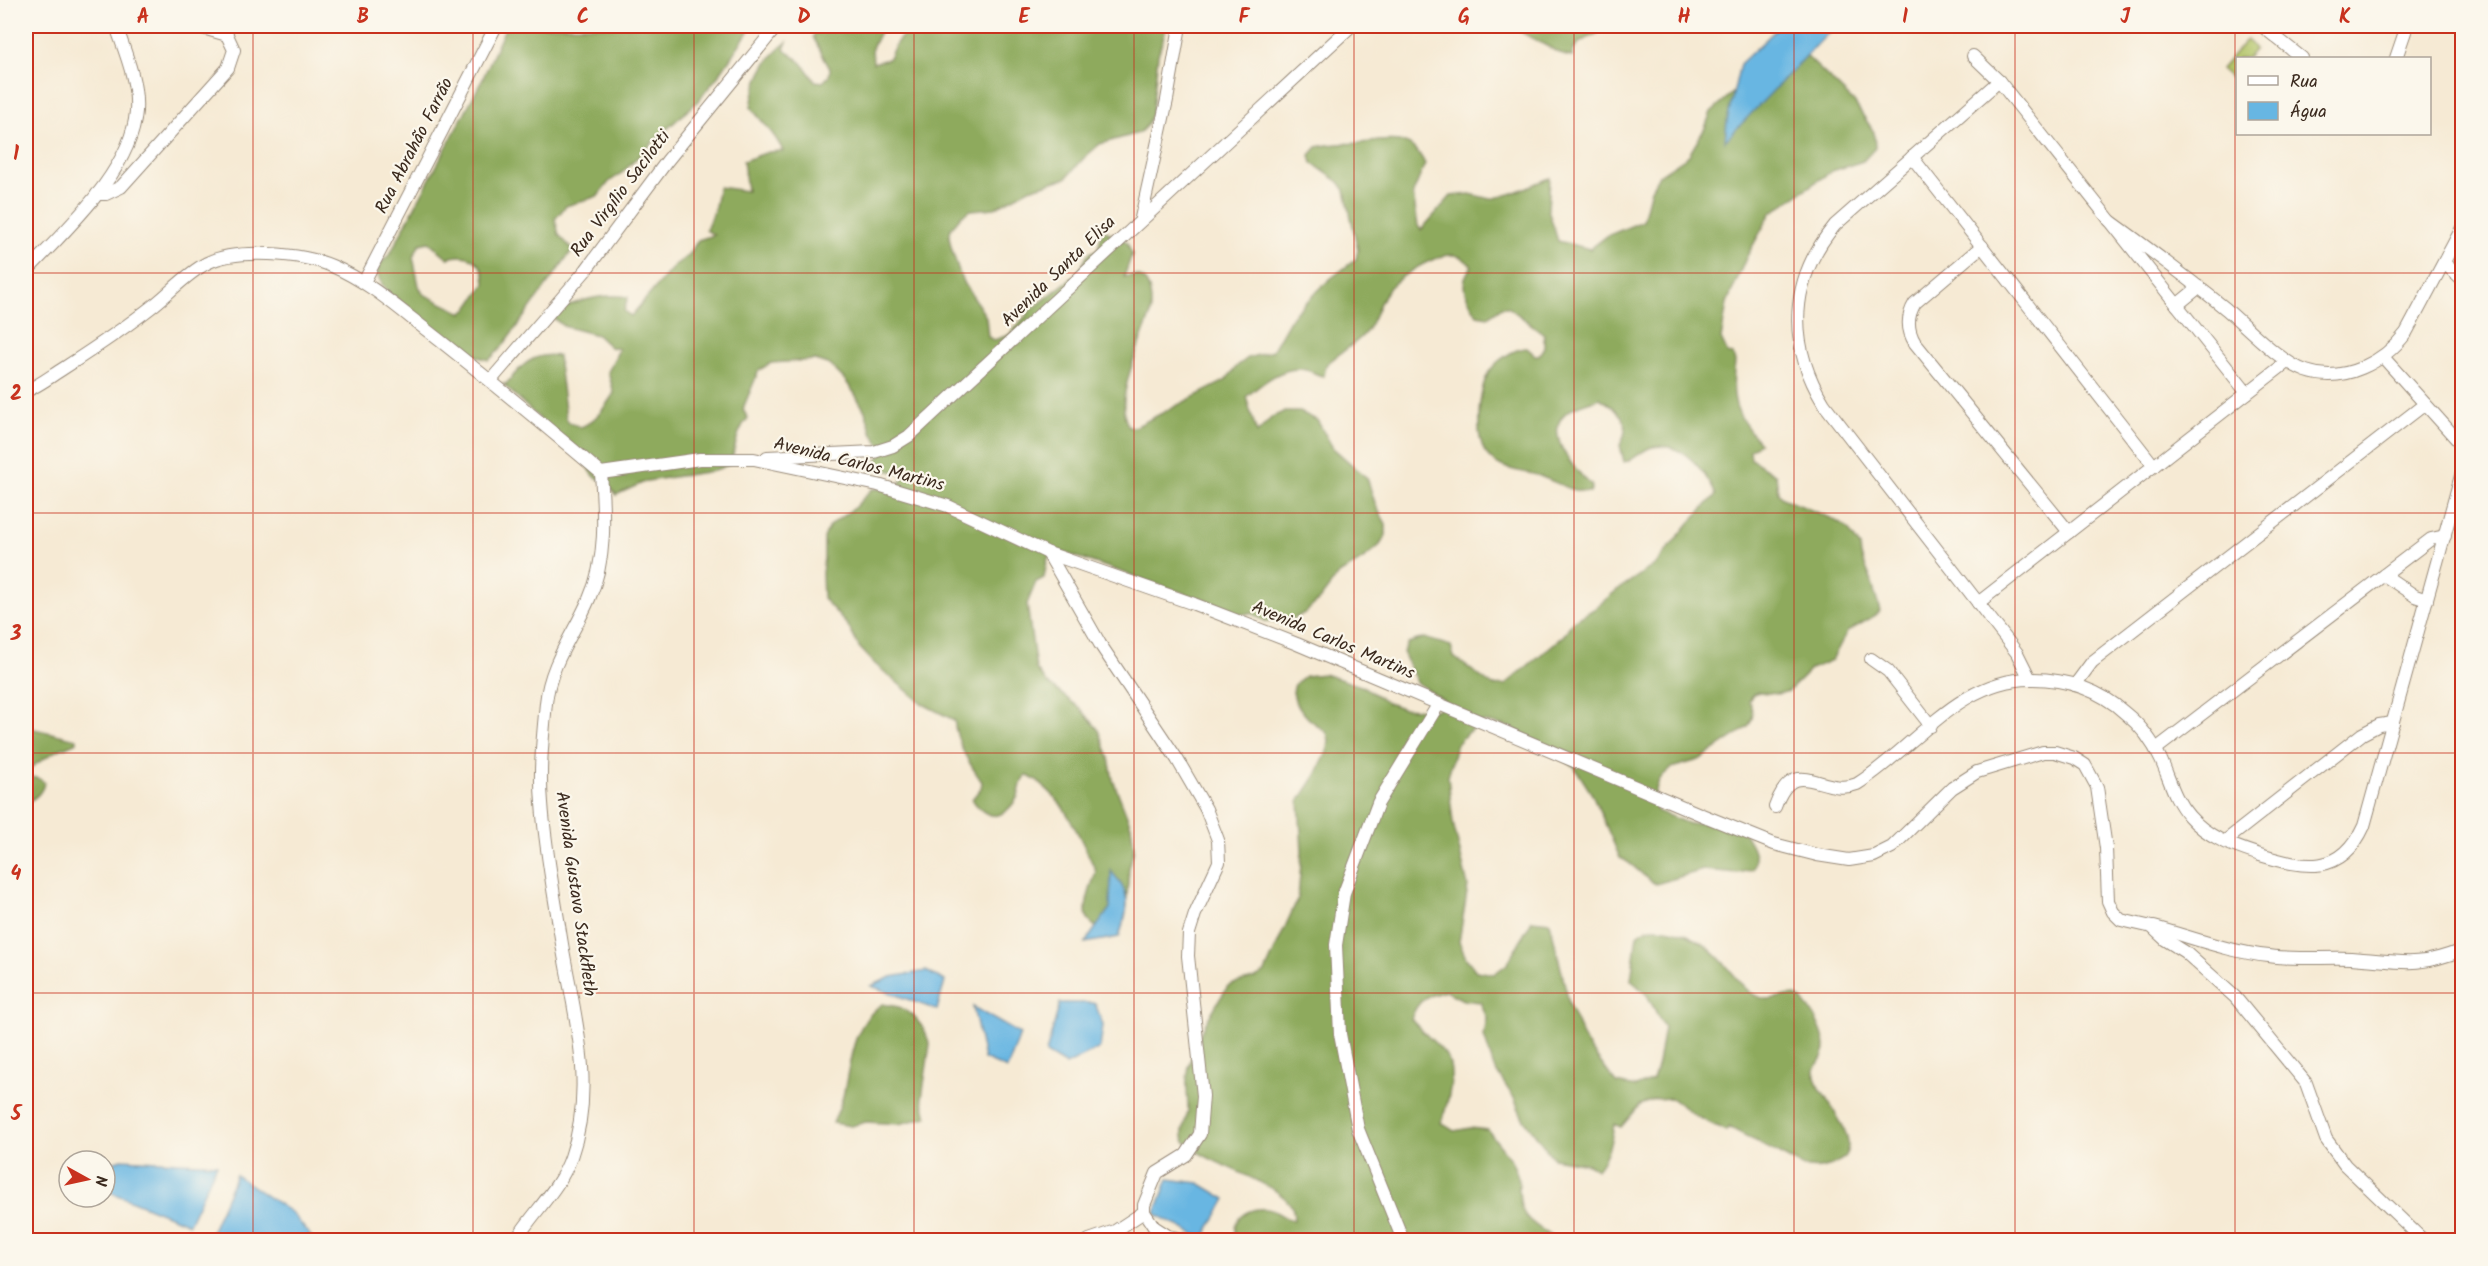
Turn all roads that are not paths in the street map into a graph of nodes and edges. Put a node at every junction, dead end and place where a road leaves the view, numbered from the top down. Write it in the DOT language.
graph roads {
  1 [pos="116,26"];
  2 [pos="196,26"];
  3 [pos="496,26"];
  4 [pos="777,26"];
  5 [pos="1180,26"];
  6 [pos="1351,26"];
  7 [pos="2262,26"];
  8 [pos="2407,26"];
  9 [pos="1973,56"];
  10 [pos="2301,57"];
  11 [pos="2396,57"];
  12 [pos="1999,81"];
  13 [pos="1912,157"];
  14 [pos="97,194"];
  15 [pos="1141,219"];
  16 [pos="2109,220"];
  17 [pos="2463,228"];
  18 [pos="1982,246"];
  19 [pos="2444,263"];
  20 [pos="26,272"];
  21 [pos="2188,279"];
  22 [pos="2463,279"];
  23 [pos="364,282"];
  24 [pos="2162,285"];
  25 [pos="2199,287"];
  26 [pos="2177,305"];
  27 [pos="2383,357"];
  28 [pos="2287,362"];
  29 [pos="491,380"];
  30 [pos="26,391"];
  31 [pos="2247,393"];
  32 [pos="2425,404"];
  33 [pos="2463,445"];
  34 [pos="754,459"];
  35 [pos="2154,466"];
  36 [pos="2463,472"];
  37 [pos="601,473"];
  38 [pos="2069,532"];
  39 [pos="2445,536"];
  40 [pos="1048,553"];
  41 [pos="2384,575"];
  42 [pos="2427,600"];
  43 [pos="1978,603"];
  44 [pos="1871,659"];
  45 [pos="2030,679"];
  46 [pos="2075,684"];
  47 [pos="1438,705"];
  48 [pos="2393,723"];
  49 [pos="1931,726"];
  50 [pos="2156,749"];
  51 [pos="1775,807"];
  52 [pos="2224,842"];
  53 [pos="2152,927"];
  54 [pos="2463,950"];
  55 [pos="1144,1212"];
  56 [pos="516,1240"];
  57 [pos="1089,1240"];
  58 [pos="1188,1240"];
  59 [pos="1403,1240"];
  60 [pos="2423,1240"];
  1 -- 14 [label="street"];
  2 -- 14 [label="street"];
  3 -- 23 [label="street, Rua Abrahão Farrão"];
  4 -- 29 [label="street, Rua Virgílio Sacilotti"];
  5 -- 15 [label="street"];
  6 -- 15 [label="street, Avenida Santa Elisa"];
  7 -- 10 [label="street"];
  8 -- 11 [label="street"];
  9 -- 12 [label="street"];
  12 -- 13 [label="street"];
  12 -- 16 [label="street"];
  13 -- 18 [label="street"];
  13 -- 43 [label="street"];
  14 -- 20 [label="street"];
  15 -- 34 [label="street, Avenida Santa Elisa"];
  16 -- 21 [label="street"];
  16 -- 24 [label="street"];
  17 -- 19 [label="street"];
  18 -- 35 [label="street"];
  18 -- 38 [label="street"];
  19 -- 22 [label="street"];
  19 -- 27 [label="street"];
  21 -- 24 [label="street"];
  21 -- 25 [label="street"];
  23 -- 29 [label="street"];
  23 -- 30 [label="street"];
  24 -- 26 [label="street"];
  25 -- 26 [label="street"];
  25 -- 28 [label="street"];
  26 -- 31 [label="street"];
  27 -- 28 [label="street"];
  27 -- 32 [label="street"];
  28 -- 31 [label="street"];
  29 -- 37 [label="street"];
  31 -- 35 [label="street"];
  32 -- 33 [label="street"];
  32 -- 46 [label="street"];
  34 -- 37 [label="street, Avenida Carlos Martins"];
  34 -- 40 [label="street, Avenida Carlos Martins"];
  35 -- 38 [label="street"];
  36 -- 39 [label="street"];
  37 -- 56 [label="street, Avenida Gustavo Stackfleth"];
  38 -- 43 [label="street"];
  39 -- 41 [label="street"];
  39 -- 42 [label="street"];
  40 -- 47 [label="street, Avenida Carlos Martins"];
  40 -- 55 [label="street"];
  41 -- 42 [label="street"];
  41 -- 50 [label="street"];
  42 -- 48 [label="street"];
  43 -- 45 [label="street"];
  44 -- 49 [label="street"];
  45 -- 46 [label="street"];
  45 -- 49 [label="street"];
  46 -- 50 [label="street"];
  47 -- 53 [label="street, Avenida Carlos Martins"];
  47 -- 59 [label="street"];
  48 -- 52 [label="street"];
  48 -- 52 [label="street"];
  49 -- 51 [label="street"];
  50 -- 52 [label="street"];
  53 -- 54 [label="street"];
  53 -- 60 [label="street, Avenida Carlos Martins"];
  55 -- 57 [label="street"];
  55 -- 58 [label="street"];
}
